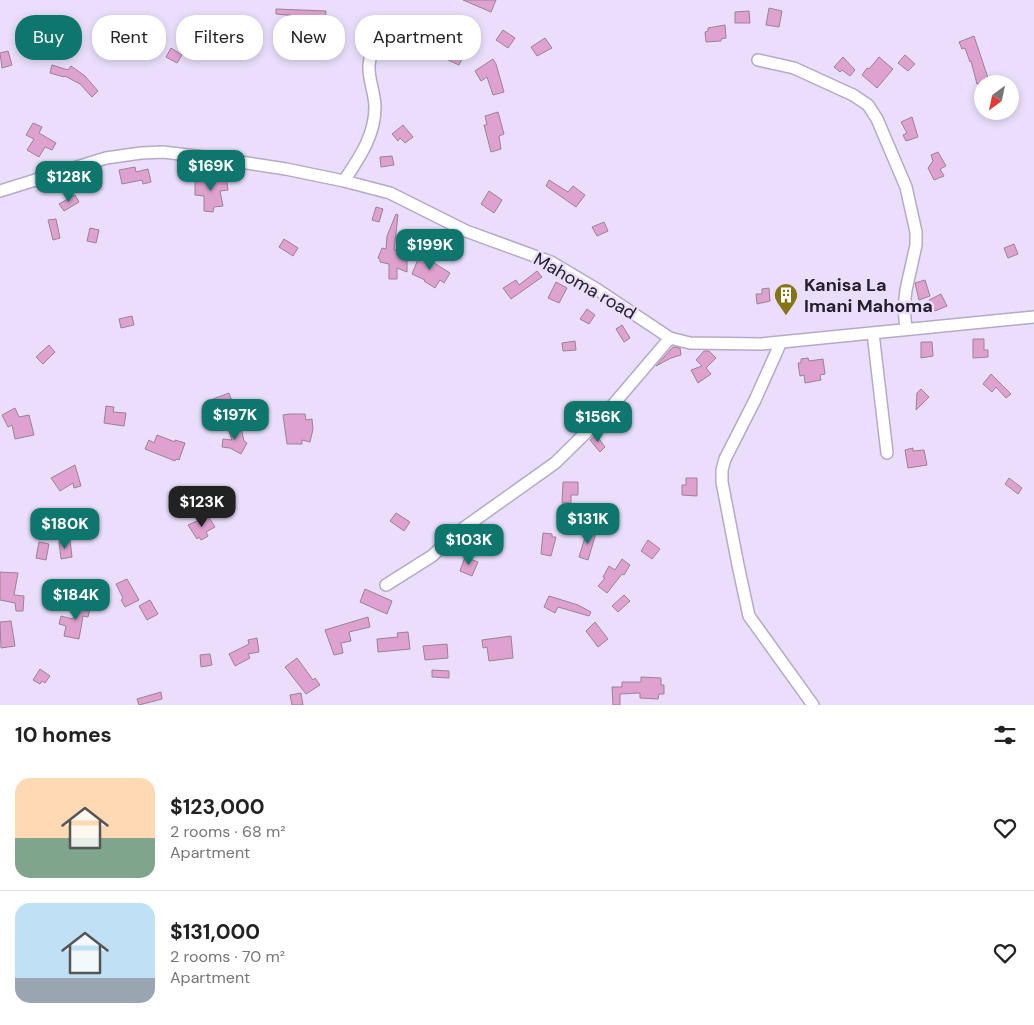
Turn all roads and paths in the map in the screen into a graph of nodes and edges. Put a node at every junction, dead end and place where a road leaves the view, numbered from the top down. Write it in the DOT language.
graph roads {
  1 [pos="370,60"];
  2 [pos="758,60"];
  3 [pos="344,181"];
  4 [pos="0,191"];
  5 [pos="1034,317"];
  6 [pos="906,329"];
  7 [pos="873,333"];
  8 [pos="670,338"];
  9 [pos="782,342"];
  10 [pos="887,453"];
  11 [pos="386,584"];
  12 [pos="813,705"];
  1 -- 3 [label="street"];
  2 -- 6 [label="street"];
  3 -- 4 [label="street, Mahoma road"];
  3 -- 8 [label="street, Mahoma road"];
  5 -- 6 [label="street, Mahoma road"];
  6 -- 7 [label="street, Mahoma road"];
  7 -- 9 [label="street, Mahoma road"];
  7 -- 10 [label="street"];
  8 -- 9 [label="street, Mahoma road"];
  8 -- 11 [label="street"];
  9 -- 12 [label="street"];
}
